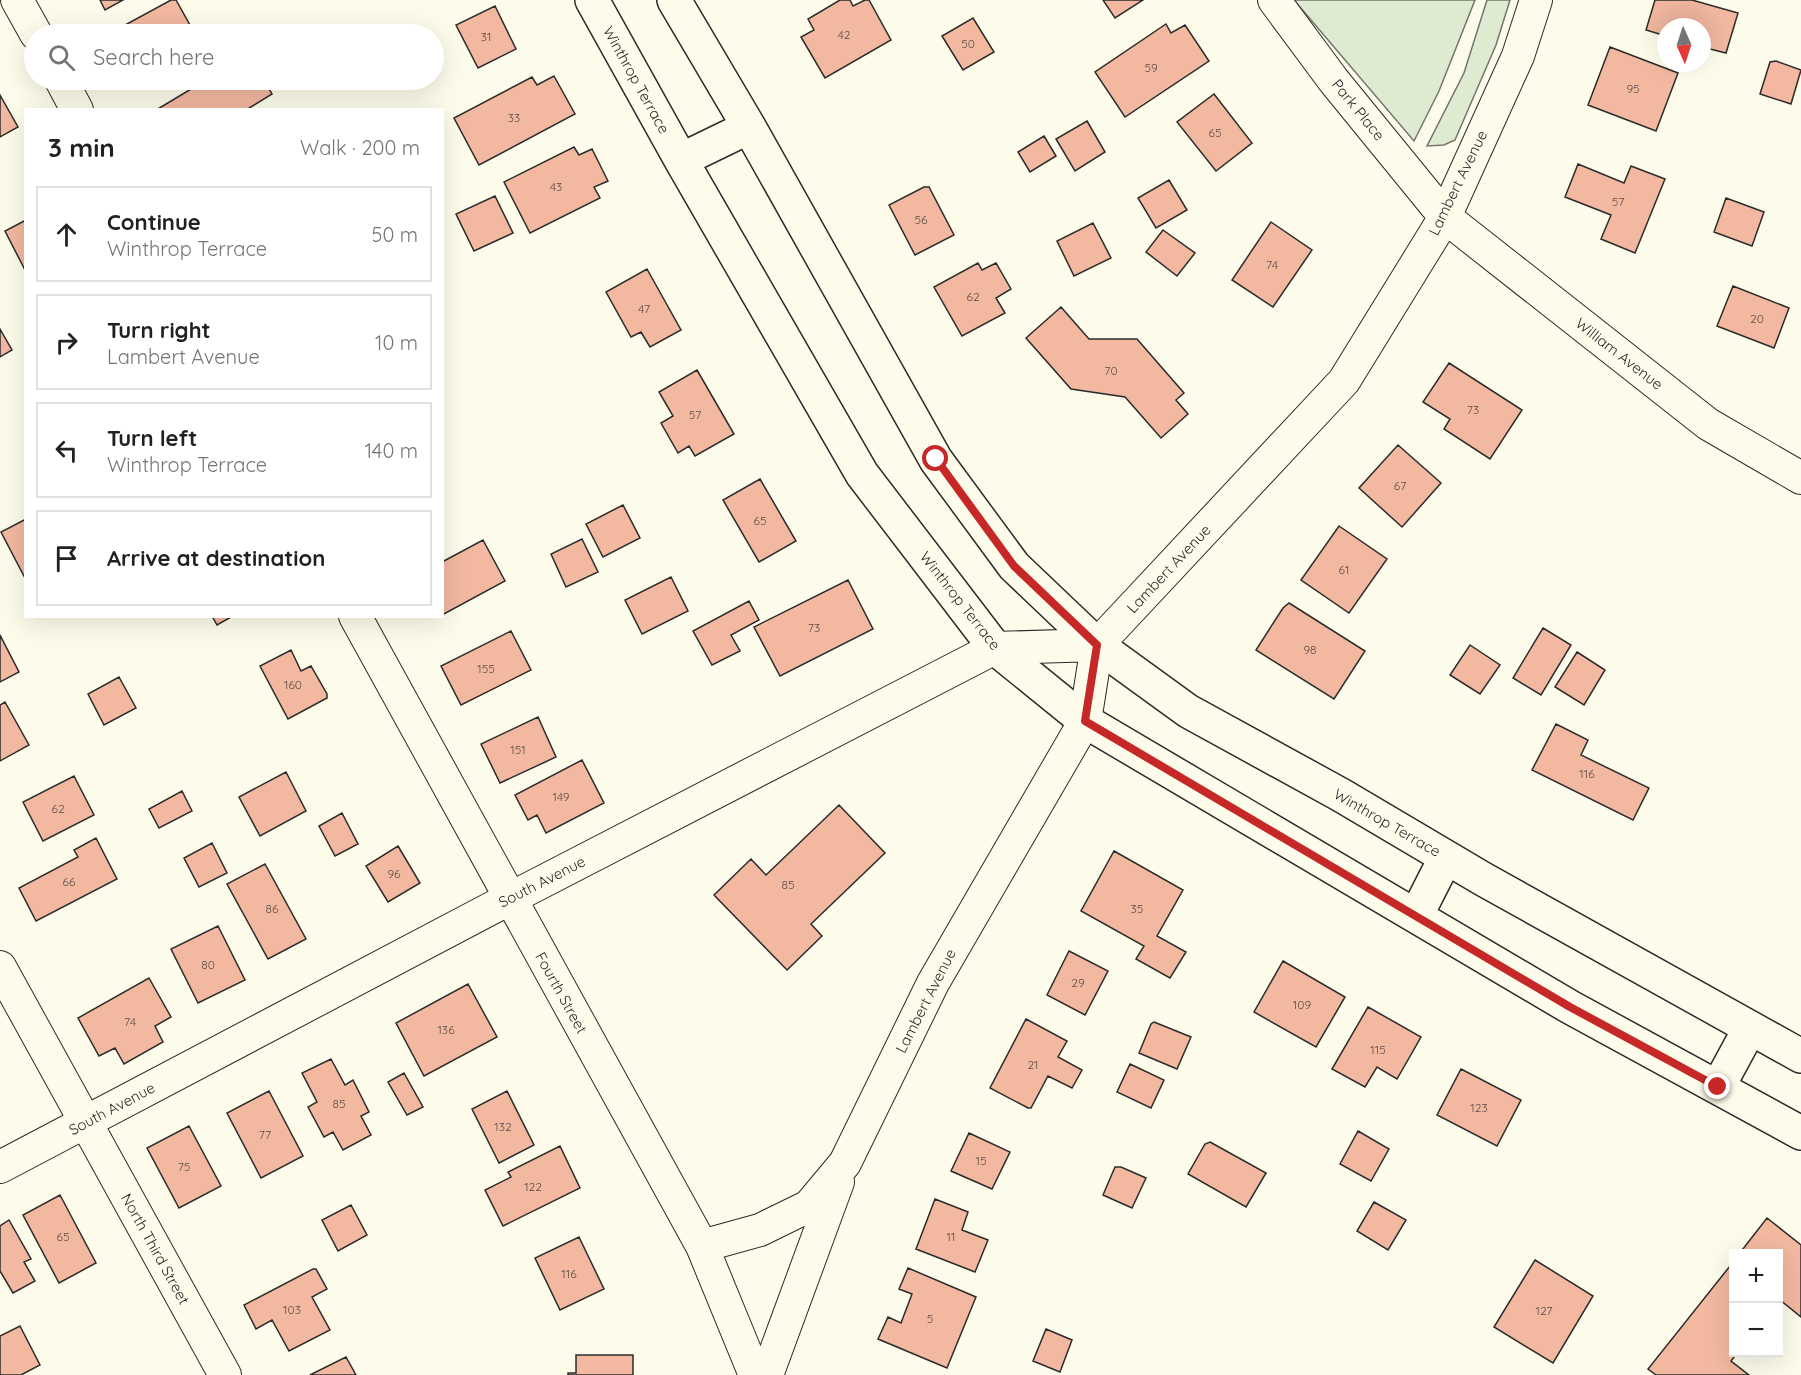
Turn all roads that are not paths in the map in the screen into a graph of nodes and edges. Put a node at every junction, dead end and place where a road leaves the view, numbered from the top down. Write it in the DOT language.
graph roads {
  1 [pos="18,0"];
  2 [pos="592,0"];
  3 [pos="674,0"];
  4 [pos="1274,0"];
  5 [pos="1536,0"];
  6 [pos="31,24"];
  7 [pos="66,90"];
  8 [pos="76,108"];
  9 [pos="749,127"];
  10 [pos="681,160"];
  11 [pos="1444,217"];
  12 [pos="1801,478"];
  13 [pos="356,618"];
  14 [pos="1097,645"];
  15 [pos="995,648"];
  16 [pos="1085,721"];
  17 [pos="1446,857"];
  18 [pos="509,899"];
  19 [pos="1416,916"];
  20 [pos="0,967"];
  21 [pos="1750,1028"];
  22 [pos="1801,1056"];
  23 [pos="1718,1087"];
  24 [pos="85,1123"];
  25 [pos="1801,1133"];
  26 [pos="845,1163"];
  27 [pos="0,1167"];
  28 [pos="702,1245"];
  29 [pos="225,1375"];
  30 [pos="756,1375"];
  31 [pos="766,1375"];
  1 -- 6 [label="street"];
  2 -- 10 [label="street, Winthrop Terrace"];
  3 -- 9 [label="street, Winthrop Terrace"];
  4 -- 11 [label="street, Park Place"];
  5 -- 11 [label="street, Lambert Avenue"];
  7 -- 8 [label="street"];
  9 -- 10 [label="street"];
  9 -- 14 [label="street, Winthrop Terrace"];
  10 -- 15 [label="street, Winthrop Terrace"];
  11 -- 12 [label="street, William Avenue"];
  11 -- 14 [label="street, Lambert Avenue"];
  13 -- 18 [label="street, Fourth Street"];
  14 -- 15 [label="street, South Avenue"];
  14 -- 16 [label="street, Lambert Avenue"];
  14 -- 17 [label="street, Winthrop Terrace"];
  15 -- 16 [label="street, Winthrop Terrace"];
  15 -- 18 [label="street, South Avenue"];
  16 -- 19 [label="street, Winthrop Terrace"];
  16 -- 26 [label="street, Lambert Avenue"];
  17 -- 19 [label="street, Winthrop Terrace"];
  17 -- 21 [label="street, Winthrop Terrace"];
  18 -- 24 [label="street, South Avenue"];
  18 -- 28 [label="street, Fourth Street"];
  19 -- 23 [label="street, Winthrop Terrace"];
  20 -- 24 [label="street, North Third Street"];
  21 -- 22 [label="street, Winthrop Terrace"];
  21 -- 23 [label="street"];
  23 -- 25 [label="street, Winthrop Terrace"];
  24 -- 27 [label="street, South Avenue"];
  24 -- 29 [label="street, North Third Street"];
  26 -- 28 [label="street, Lambert Avenue"];
  26 -- 31 [label="street, Lambert Avenue"];
  28 -- 30 [label="street, Fourth Street"];
}
